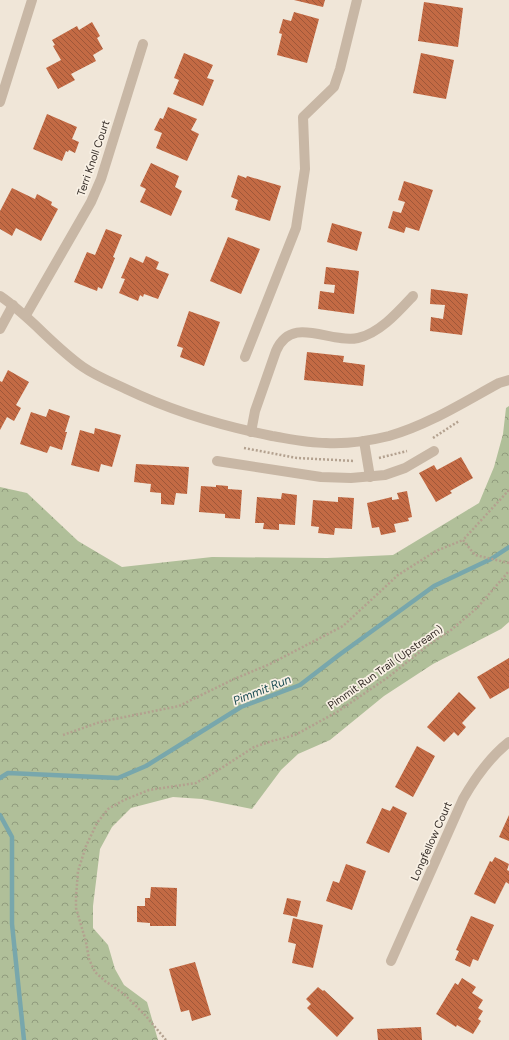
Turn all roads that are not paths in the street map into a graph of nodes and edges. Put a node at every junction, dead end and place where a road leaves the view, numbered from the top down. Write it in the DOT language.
graph roads {
  1 [pos="32,0"];
  2 [pos="357,0"];
  3 [pos="143,44"];
  4 [pos="0,102"];
  5 [pos="0,296"];
  6 [pos="413,296"];
  7 [pos="13,305"];
  8 [pos="26,315"];
  9 [pos="0,329"];
  10 [pos="246,357"];
  11 [pos="509,380"];
  12 [pos="251,432"];
  13 [pos="364,441"];
  14 [pos="434,451"];
  15 [pos="217,460"];
  16 [pos="370,477"];
  17 [pos="509,742"];
  18 [pos="391,961"];
  1 -- 4 [label="street"];
  2 -- 10 [label="street"];
  3 -- 8 [label="street, Terri Knoll Court"];
  5 -- 7 [label="street"];
  6 -- 12 [label="street"];
  7 -- 8 [label="street"];
  7 -- 9 [label="street"];
  8 -- 12 [label="street"];
  11 -- 13 [label="street"];
  12 -- 13 [label="street"];
  13 -- 16 [label="street"];
  14 -- 16 [label="street"];
  15 -- 16 [label="street"];
  17 -- 18 [label="street, Longfellow Court"];
}
